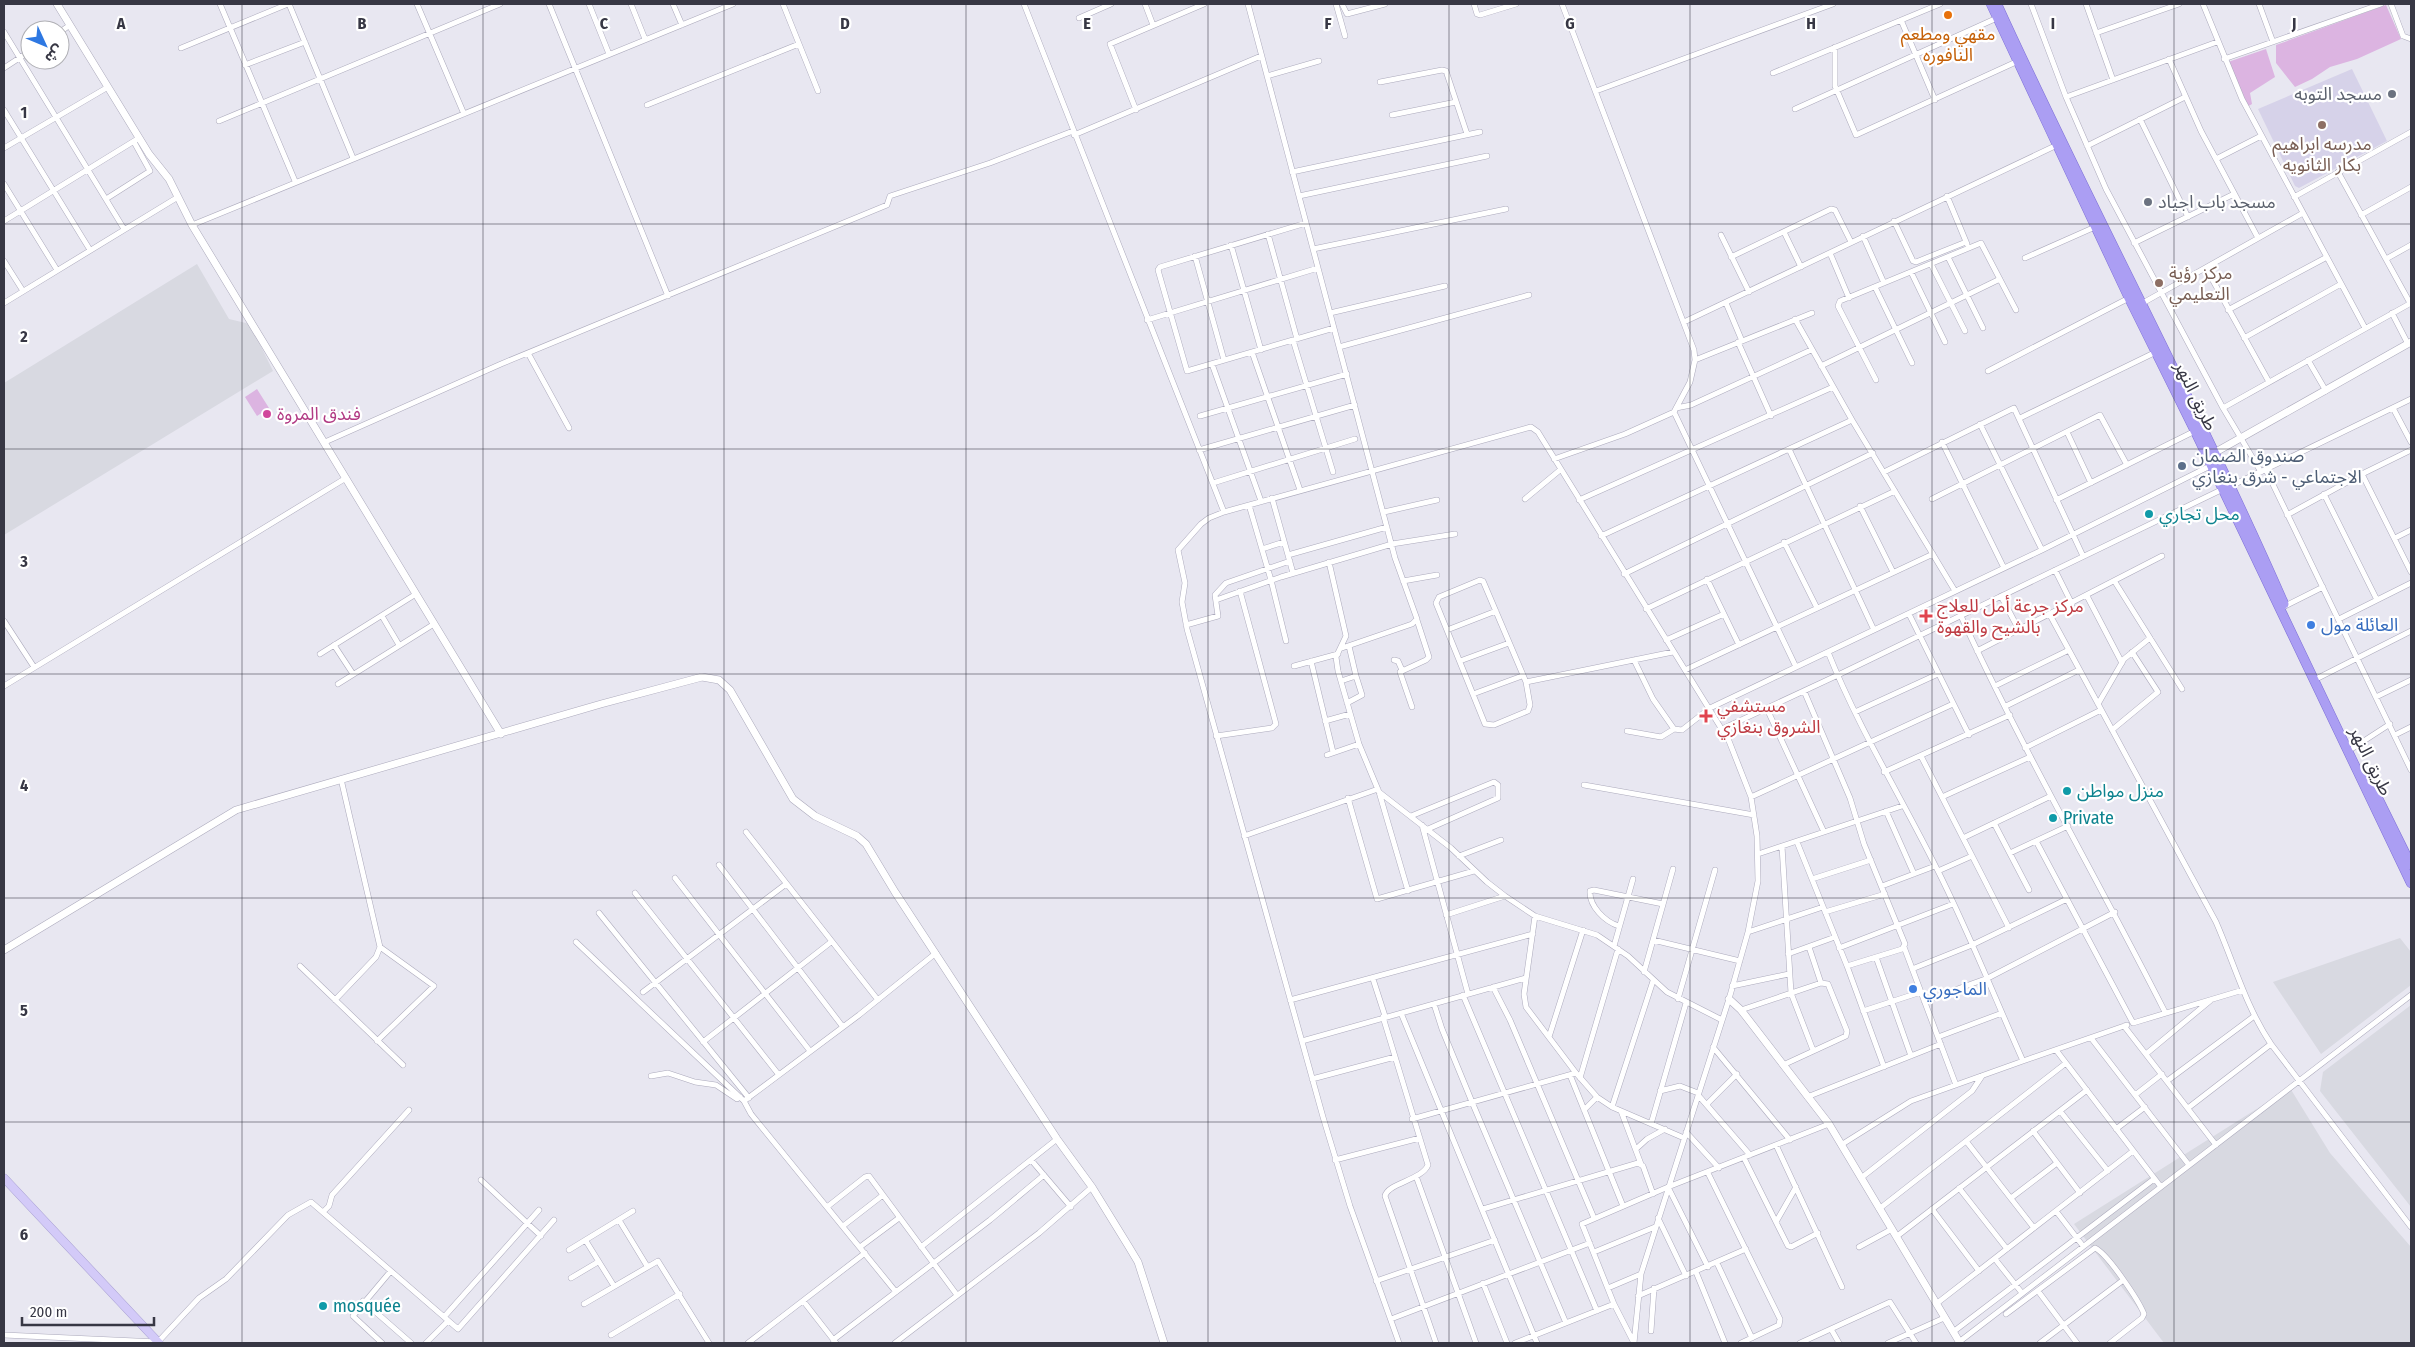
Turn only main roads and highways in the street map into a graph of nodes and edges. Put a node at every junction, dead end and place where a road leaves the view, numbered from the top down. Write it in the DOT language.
graph roads {
  1 [pos="1991,4"];
  2 [pos="1997,4"];
  3 [pos="2164,360"];
  4 [pos="2227,488"];
  5 [pos="2263,565"];
  6 [pos="2411,865"];
  7 [pos="2411,883"];
  8 [pos="4,1178"];
  9 [pos="158,1343"];
  1 -- 3 [label="main road, طريق النهر"];
  2 -- 3 [label="main road, طريق النهر"];
  3 -- 4 [label="main road, طريق النهر"];
  3 -- 4 [label="main road, طريق النهر"];
  4 -- 5 [label="main road, طريق النهر"];
  5 -- 6 [label="main road, طريق النهر"];
  5 -- 7 [label="main road, طريق النهر"];
  8 -- 9 [label="main road"];
}
